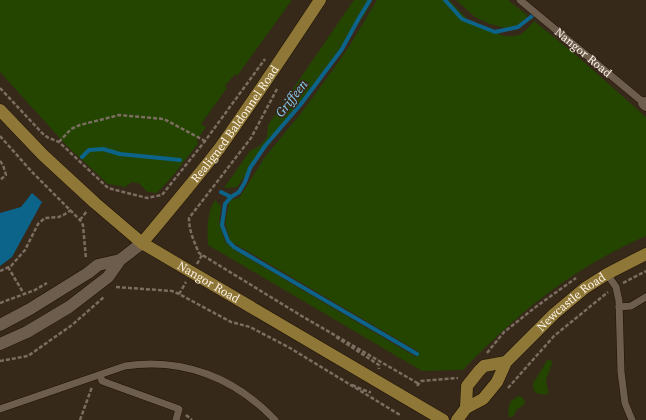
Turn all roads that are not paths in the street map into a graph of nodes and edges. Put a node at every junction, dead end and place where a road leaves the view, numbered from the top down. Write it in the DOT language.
graph roads {
  1 [pos="320,0"];
  2 [pos="520,0"];
  3 [pos="645,104"];
  4 [pos="0,110"];
  5 [pos="142,244"];
  6 [pos="646,254"];
  7 [pos="120,260"];
  8 [pos="607,274"];
  9 [pos="646,297"];
  10 [pos="619,307"];
  11 [pos="0,325"];
  12 [pos="0,344"];
  13 [pos="506,362"];
  14 [pos="100,375"];
  15 [pos="466,408"];
  16 [pos="0,409"];
  17 [pos="176,420"];
  18 [pos="275,420"];
  19 [pos="442,420"];
  20 [pos="457,420"];
  21 [pos="632,420"];
  1 -- 5 [label="main road, Realigned Baldonnel Road"];
  2 -- 3 [label="lane, Nangor Road"];
  4 -- 5 [label="main road, Nangor Road"];
  5 -- 7 [label="street"];
  5 -- 19 [label="main road, Nangor Road"];
  6 -- 8 [label="main road, Newcastle Road"];
  7 -- 11 [label="street"];
  7 -- 12 [label="street"];
  8 -- 10 [label="lane"];
  8 -- 13 [label="main road, Newcastle Road"];
  9 -- 10 [label="lane"];
  10 -- 21 [label="lane"];
  13 -- 15 [label="main road, Newcastle Road"];
  13 -- 15 [label="main road"];
  14 -- 16 [label="lane"];
  14 -- 17 [label="lane"];
  14 -- 18 [label="lane"];
  15 -- 20 [label="main road, Newcastle Road"];
}
